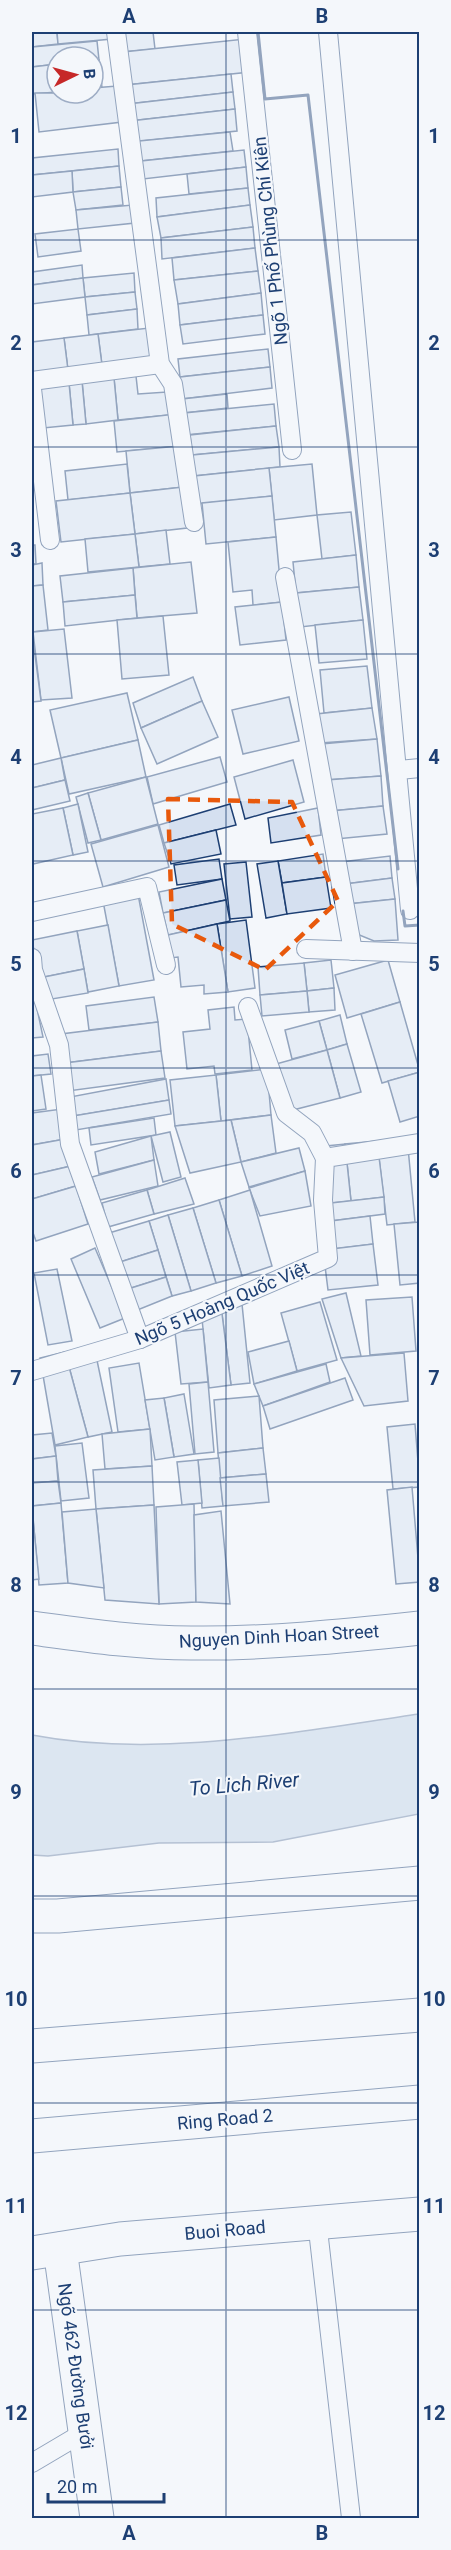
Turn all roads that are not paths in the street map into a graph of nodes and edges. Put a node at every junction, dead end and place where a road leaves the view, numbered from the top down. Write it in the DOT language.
graph roads {
  1 [pos="116,32"];
  2 [pos="248,32"];
  3 [pos="328,32"];
  4 [pos="160,364"];
  5 [pos="32,381"];
  6 [pos="32,389"];
  7 [pos="292,450"];
  8 [pos="194,522"];
  9 [pos="50,540"];
  10 [pos="285,578"];
  11 [pos="420,768"];
  12 [pos="399,770"];
  13 [pos="410,910"];
  14 [pos="32,912"];
  15 [pos="306,949"];
  16 [pos="353,951"];
  17 [pos="420,953"];
  18 [pos="32,958"];
  19 [pos="166,965"];
  20 [pos="248,1007"];
  21 [pos="420,1143"];
  22 [pos="325,1158"];
  23 [pos="140,1339"];
  24 [pos="32,1371"];
  25 [pos="32,1628"];
  26 [pos="420,1628"];
  27 [pos="420,1883"];
  28 [pos="32,1916"];
  29 [pos="420,2015"];
  30 [pos="32,2046"];
  31 [pos="420,2102"];
  32 [pos="32,2136"];
  33 [pos="420,2214"];
  34 [pos="317,2221"];
  35 [pos="46,2251"];
  36 [pos="86,2431"];
  37 [pos="32,2463"];
  38 [pos="97,2518"];
  39 [pos="351,2518"];
  1 -- 4 [label="lane"];
  2 -- 7 [label="lane, Ngõ 1 Phố Phùng Chí Kiên"];
  3 -- 12 [label="lane"];
  4 -- 5 [label="lane"];
  4 -- 8 [label="lane"];
  6 -- 9 [label="lane"];
  10 -- 16 [label="lane"];
  11 -- 12 [label="lane"];
  12 -- 13 [label="lane"];
  14 -- 19 [label="lane"];
  15 -- 16 [label="lane"];
  16 -- 17 [label="lane"];
  18 -- 23 [label="lane"];
  20 -- 22 [label="lane"];
  21 -- 22 [label="lane"];
  22 -- 23 [label="lane, Ngõ 5 Hoàng Quốc Việt"];
  23 -- 24 [label="lane, Ngõ 5 Hoàng Quốc Việt"];
  25 -- 26 [label="main road, Nguyen Dinh Hoan Street"];
  27 -- 28 [label="main road"];
  29 -- 30 [label="main road"];
  31 -- 32 [label="main road, Ring Road 2"];
  33 -- 34 [label="main road, Buoi Road"];
  34 -- 35 [label="main road, Buoi Road"];
  34 -- 39 [label="lane"];
  35 -- 36 [label="main road, Ngõ 462 Đường Bưởi"];
  36 -- 37 [label="lane"];
  36 -- 38 [label="main road, Ngõ 462 Đường Bưởi"];
}
